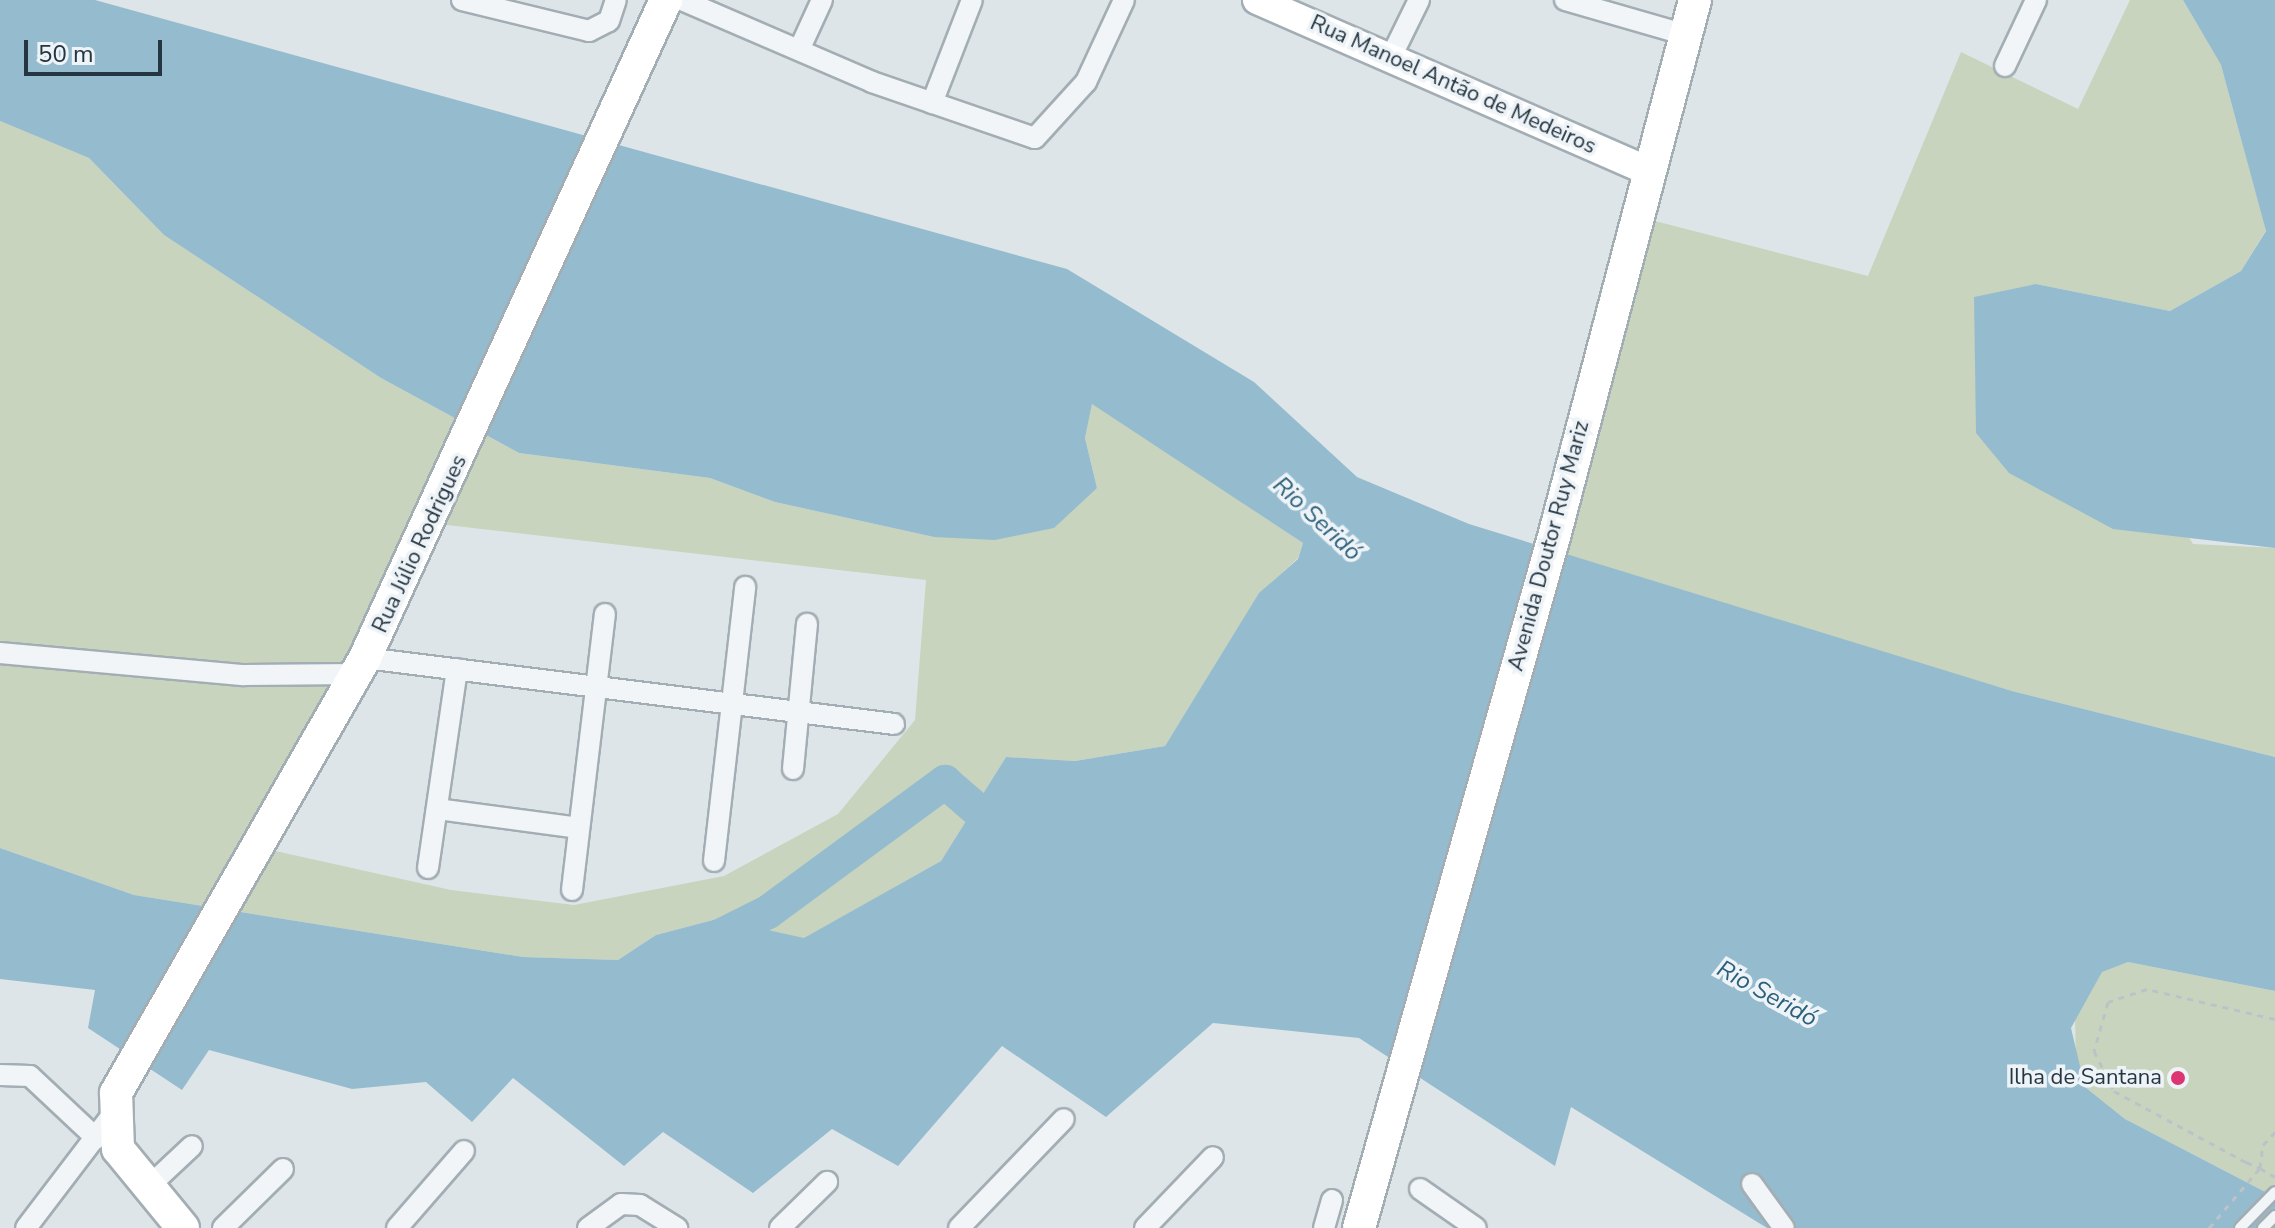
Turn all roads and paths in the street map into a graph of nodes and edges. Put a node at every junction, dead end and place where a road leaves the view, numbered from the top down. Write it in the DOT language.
graph roads {
  1 [pos="462,0"];
  2 [pos="616,0"];
  3 [pos="666,0"];
  4 [pos="682,0"];
  5 [pos="822,0"];
  6 [pos="972,0"];
  7 [pos="1124,0"];
  8 [pos="1419,0"];
  9 [pos="1565,0"];
  10 [pos="1695,0"];
  11 [pos="2036,0"];
  12 [pos="1270,2"];
  13 [pos="1686,35"];
  14 [pos="799,50"];
  15 [pos="1390,59"];
  16 [pos="2005,66"];
  17 [pos="932,103"];
  18 [pos="1649,171"];
  19 [pos="745,587"];
  20 [pos="605,614"];
  21 [pos="807,624"];
  22 [pos="0,653"];
  23 [pos="361,666"];
  24 [pos="457,669"];
  25 [pos="596,686"];
  26 [pos="732,703"];
  27 [pos="799,711"];
  28 [pos="894,724"];
  29 [pos="793,769"];
  30 [pos="437,809"];
  31 [pos="579,828"];
  32 [pos="714,861"];
  33 [pos="428,868"];
  34 [pos="572,890"];
  35 [pos="2275,1019"];
  36 [pos="0,1075"];
  37 [pos="1064,1119"];
  38 [pos="104,1127"];
  39 [pos="2275,1132"];
  40 [pos="192,1146"];
  41 [pos="464,1151"];
  42 [pos="1213,1157"];
  43 [pos="2260,1168"];
  44 [pos="283,1169"];
  45 [pos="2275,1177"];
  46 [pos="827,1182"];
  47 [pos="1752,1184"];
  48 [pos="1420,1189"];
  49 [pos="145,1190"];
  50 [pos="2275,1192"];
  51 [pos="1332,1200"];
  52 [pos="2275,1216"];
  53 [pos="26,1228"];
  54 [pos="183,1228"];
  55 [pos="223,1228"];
  56 [pos="397,1228"];
  57 [pos="588,1228"];
  58 [pos="677,1228"];
  59 [pos="780,1228"];
  60 [pos="959,1228"];
  61 [pos="1145,1228"];
  62 [pos="1324,1228"];
  63 [pos="1359,1228"];
  64 [pos="1476,1228"];
  65 [pos="1784,1228"];
  66 [pos="2209,1228"];
  67 [pos="2240,1228"];
  68 [pos="2263,1228"];
  1 -- 2 [label="street"];
  3 -- 23 [label="main road, Rua Júlio Rodrigues"];
  4 -- 14 [label="street"];
  5 -- 14 [label="street"];
  6 -- 17 [label="street"];
  7 -- 17 [label="street"];
  8 -- 15 [label="street"];
  9 -- 13 [label="street"];
  10 -- 13 [label="main road, Avenida Doutor Ruy Mariz"];
  11 -- 16 [label="street"];
  12 -- 15 [label="street, Rua Manoel Antão de Medeiros"];
  13 -- 18 [label="main road, Avenida Doutor Ruy Mariz"];
  14 -- 17 [label="street"];
  15 -- 18 [label="street, Rua Manoel Antão de Medeiros"];
  18 -- 63 [label="main road, Avenida Doutor Ruy Mariz"];
  19 -- 26 [label="street"];
  20 -- 25 [label="street"];
  21 -- 27 [label="street"];
  22 -- 23 [label="street"];
  23 -- 24 [label="street"];
  23 -- 38 [label="main road, Rua Júlio Rodrigues"];
  24 -- 25 [label="street"];
  24 -- 30 [label="street"];
  25 -- 26 [label="street"];
  25 -- 31 [label="street"];
  26 -- 27 [label="street"];
  26 -- 32 [label="street"];
  27 -- 28 [label="street"];
  27 -- 29 [label="street"];
  30 -- 31 [label="street"];
  30 -- 33 [label="street"];
  31 -- 34 [label="street"];
  35 -- 43 [label="path"];
  36 -- 38 [label="street"];
  37 -- 60 [label="street"];
  38 -- 49 [label="main road"];
  38 -- 53 [label="street"];
  39 -- 43 [label="path"];
  40 -- 49 [label="street"];
  41 -- 56 [label="street"];
  42 -- 61 [label="street"];
  43 -- 45 [label="path"];
  43 -- 66 [label="path"];
  44 -- 55 [label="street"];
  46 -- 59 [label="street"];
  47 -- 65 [label="street"];
  48 -- 64 [label="street"];
  49 -- 54 [label="main road"];
  50 -- 67 [label="lane"];
  51 -- 62 [label="street"];
  52 -- 68 [label="lane"];
  57 -- 58 [label="street"];
}
